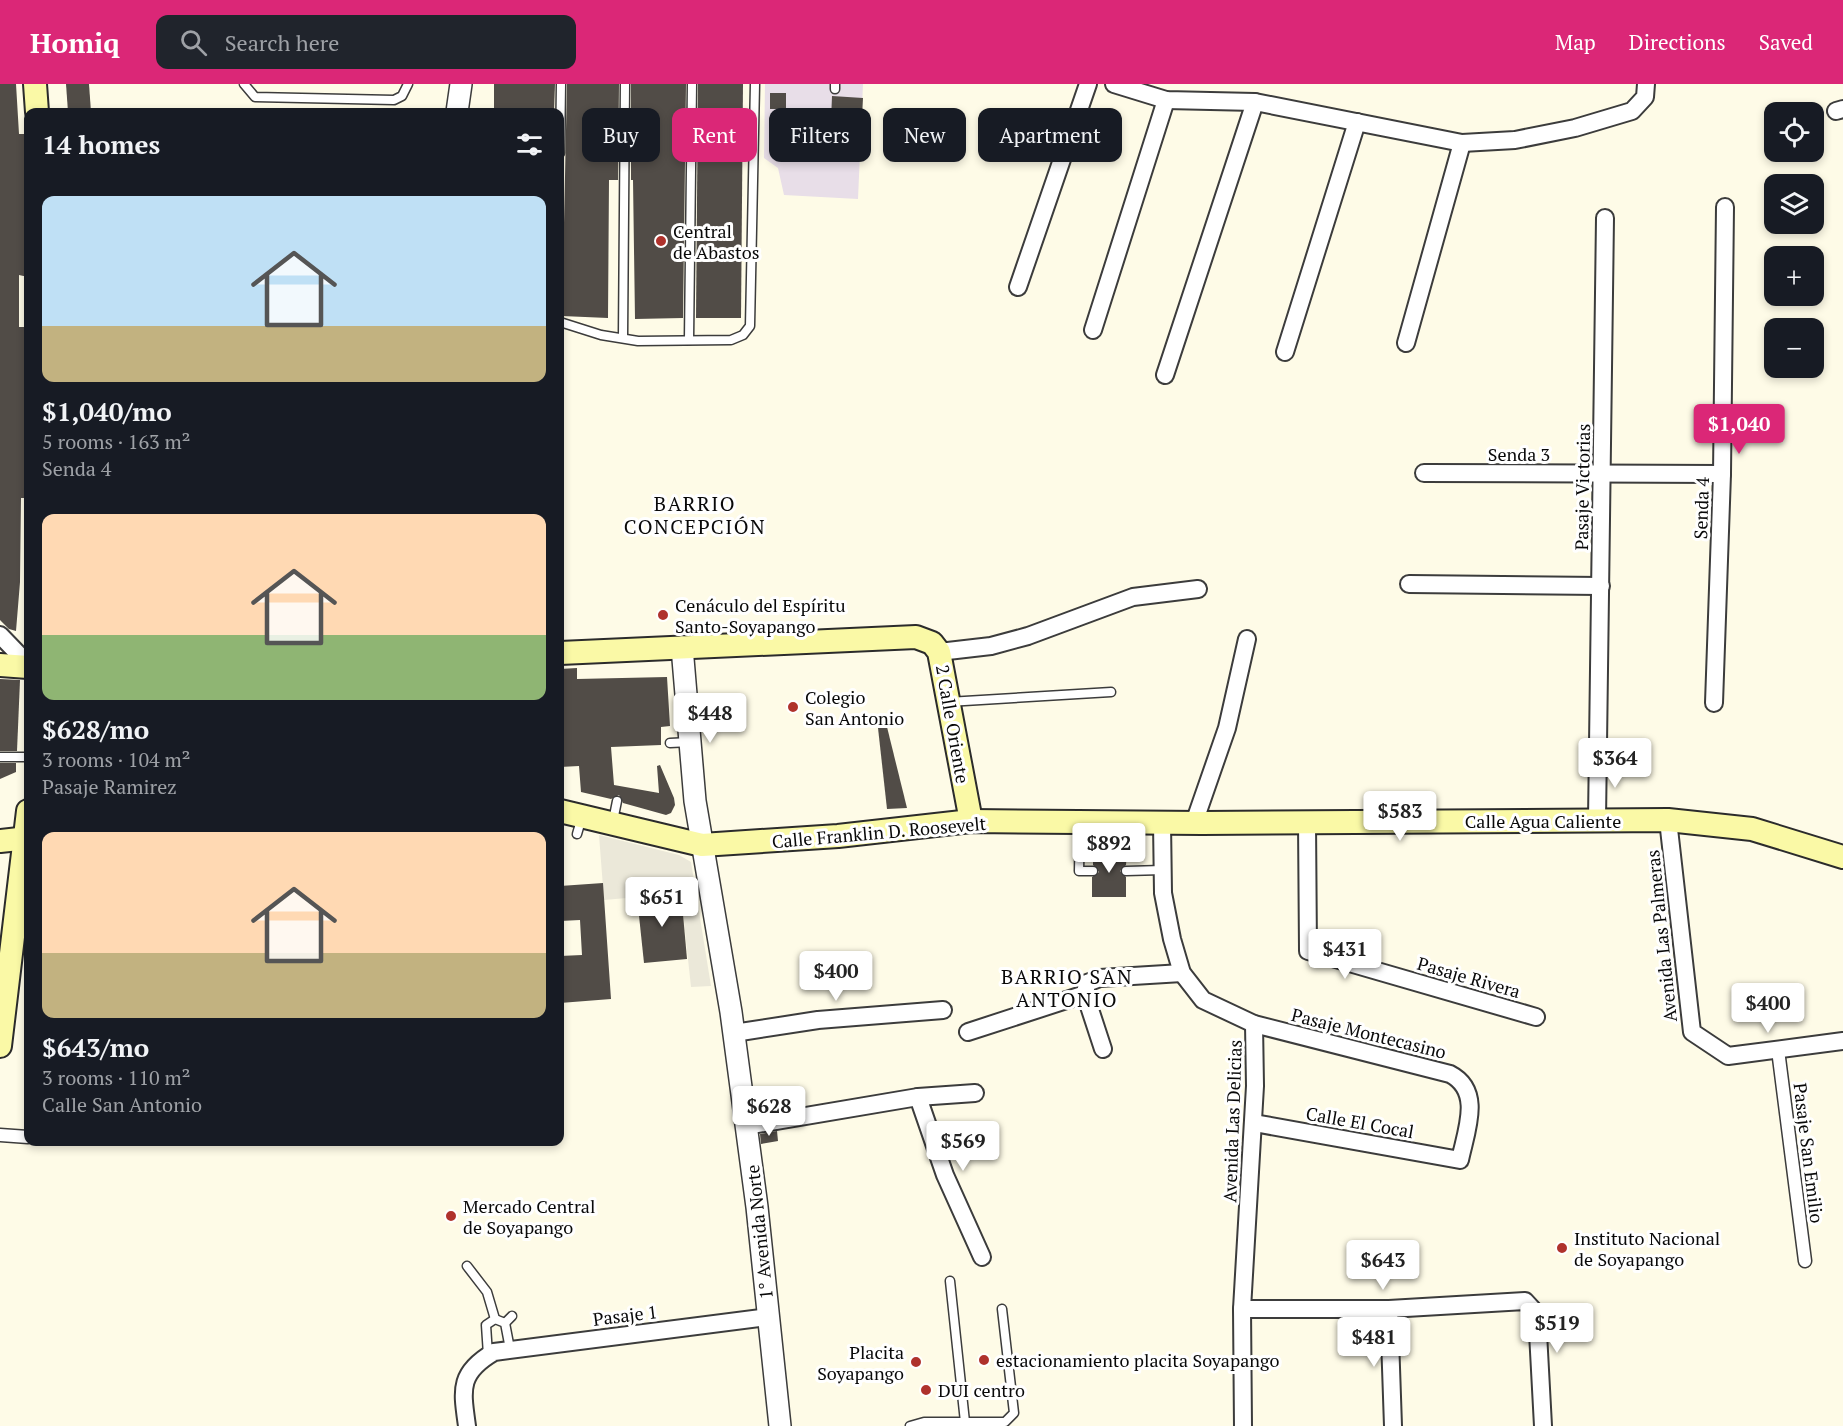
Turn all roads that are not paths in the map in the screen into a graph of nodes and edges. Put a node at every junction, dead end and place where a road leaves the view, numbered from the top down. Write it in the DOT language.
graph roads {
  1 [pos="35,84"];
  2 [pos="244,84"];
  3 [pos="408,84"];
  4 [pos="461,84"];
  5 [pos="561,84"];
  6 [pos="625,84"];
  7 [pos="692,84"];
  8 [pos="754,84"];
  9 [pos="1088,84"];
  10 [pos="1114,84"];
  11 [pos="1646,84"];
  12 [pos="1166,100"];
  13 [pos="1255,102"];
  14 [pos="38,108"];
  15 [pos="458,108"];
  16 [pos="561,108"];
  17 [pos="1357,122"];
  18 [pos="1462,143"];
  19 [pos="1725,207"];
  20 [pos="1605,218"];
  21 [pos="1018,287"];
  22 [pos="564,323"];
  23 [pos="1093,330"];
  24 [pos="623,338"];
  25 [pos="690,340"];
  26 [pos="1406,343"];
  27 [pos="1286,352"];
  28 [pos="1165,375"];
  29 [pos="1424,473"];
  30 [pos="1602,473"];
  31 [pos="1722,474"];
  32 [pos="1409,584"];
  33 [pos="1601,586"];
  34 [pos="1198,589"];
  35 [pos="0,635"];
  36 [pos="1247,639"];
  37 [pos="682,647"];
  38 [pos="939,652"];
  39 [pos="564,653"];
  40 [pos="24,661"];
  41 [pos="0,665"];
  42 [pos="24,665"];
  43 [pos="1111,692"];
  44 [pos="948,702"];
  45 [pos="1714,703"];
  46 [pos="0,757"];
  47 [pos="24,757"];
  48 [pos="617,801"];
  49 [pos="564,814"];
  50 [pos="1597,820"];
  51 [pos="1668,820"];
  52 [pos="970,821"];
  53 [pos="1080,822"];
  54 [pos="1307,822"];
  55 [pos="1162,823"];
  56 [pos="1198,823"];
  57 [pos="612,824"];
  58 [pos="24,839"];
  59 [pos="0,842"];
  60 [pos="702,845"];
  61 [pos="1843,857"];
  62 [pos="24,862"];
  63 [pos="1163,870"];
  64 [pos="1093,871"];
  65 [pos="1126,871"];
  66 [pos="1182,974"];
  67 [pos="1085,994"];
  68 [pos="944,1010"];
  69 [pos="1536,1017"];
  70 [pos="1254,1024"];
  71 [pos="968,1032"];
  72 [pos="734,1033"];
  73 [pos="1843,1041"];
  74 [pos="0,1046"];
  75 [pos="1103,1049"];
  76 [pos="1778,1050"];
  77 [pos="975,1093"];
  78 [pos="918,1097"];
  79 [pos="1254,1123"];
  80 [pos="746,1126"];
  81 [pos="0,1135"];
  82 [pos="24,1137"];
  83 [pos="1460,1160"];
  84 [pos="982,1257"];
  85 [pos="1805,1261"];
  86 [pos="467,1266"];
  87 [pos="950,1281"];
  88 [pos="1002,1309"];
  89 [pos="1242,1309"];
  90 [pos="1389,1309"];
  91 [pos="512,1316"];
  92 [pos="768,1317"];
  93 [pos="495,1319"];
  94 [pos="505,1323"];
  95 [pos="510,1349"];
  96 [pos="488,1355"];
  97 [pos="965,1422"];
  98 [pos="467,1426"];
  99 [pos="780,1426"];
  100 [pos="910,1426"];
  101 [pos="1243,1426"];
  102 [pos="1393,1426"];
  103 [pos="1544,1426"];
  1 -- 14 [label="main road"];
  2 -- 3 [label="lane"];
  4 -- 15 [label="street"];
  5 -- 16 [label="lane"];
  6 -- 24 [label="lane"];
  7 -- 25 [label="lane"];
  8 -- 25 [label="lane"];
  9 -- 21 [label="street"];
  10 -- 12 [label="street"];
  11 -- 18 [label="street"];
  12 -- 13 [label="street"];
  12 -- 23 [label="street"];
  13 -- 17 [label="street"];
  13 -- 28 [label="street"];
  17 -- 18 [label="street"];
  17 -- 27 [label="street"];
  18 -- 26 [label="street"];
  19 -- 31 [label="street, Senda 4"];
  20 -- 30 [label="street, Pasaje Victorias"];
  22 -- 24 [label="lane"];
  24 -- 25 [label="lane"];
  29 -- 30 [label="street, Senda 3"];
  30 -- 31 [label="street, Senda 3"];
  30 -- 33 [label="street, Pasaje Victorias"];
  31 -- 45 [label="street, Senda 4"];
  32 -- 33 [label="street"];
  33 -- 50 [label="street, Pasaje Victorias"];
  34 -- 38 [label="street"];
  35 -- 40 [label="street"];
  36 -- 56 [label="street"];
  37 -- 38 [label="main road, 2 Calle Oriente"];
  37 -- 39 [label="main road, 2 Calle Oriente"];
  37 -- 60 [label="street, 1° Avenida Norte"];
  38 -- 44 [label="main road, 2 Calle Oriente"];
  41 -- 42 [label="main road"];
  43 -- 44 [label="lane"];
  44 -- 52 [label="main road, 2 Calle Oriente"];
  46 -- 47 [label="lane"];
  48 -- 57 [label="lane"];
  49 -- 57 [label="main road, Calle Franklin D. Roosevelt"];
  50 -- 51 [label="main road, Calle Agua Caliente"];
  50 -- 54 [label="main road, Calle Agua Caliente"];
  51 -- 61 [label="main road, Calle Agua Caliente"];
  51 -- 76 [label="street, Avenida Las Palmeras"];
  52 -- 53 [label="main road, Calle Franklin D. Roosevelt"];
  52 -- 60 [label="main road, Calle Franklin D. Roosevelt"];
  53 -- 55 [label="main road, Calle Franklin D. Roosevelt"];
  53 -- 64 [label="lane"];
  54 -- 56 [label="main road, Calle Agua Caliente"];
  54 -- 69 [label="street, Pasaje Rivera"];
  55 -- 56 [label="main road, Calle Franklin D. Roosevelt"];
  55 -- 63 [label="street, Avenida Las Delicias"];
  57 -- 60 [label="main road, Calle Franklin D. Roosevelt"];
  58 -- 59 [label="main road"];
  60 -- 72 [label="street, 1° Avenida Norte"];
  62 -- 74 [label="main road"];
  63 -- 65 [label="lane"];
  63 -- 66 [label="street, Avenida Las Delicias"];
  66 -- 67 [label="street"];
  66 -- 70 [label="street, Avenida Las Delicias"];
  67 -- 71 [label="street"];
  67 -- 75 [label="street"];
  68 -- 72 [label="street"];
  70 -- 79 [label="street, Avenida Las Delicias"];
  70 -- 83 [label="street, Pasaje Montecasino"];
  72 -- 80 [label="street, 1° Avenida Norte"];
  73 -- 76 [label="street, Avenida Las Palmeras"];
  76 -- 85 [label="street, Pasaje San Emilio"];
  77 -- 78 [label="street"];
  78 -- 80 [label="street"];
  78 -- 84 [label="street"];
  79 -- 83 [label="street, Calle El Cocal"];
  79 -- 89 [label="street, Avenida Las Delicias"];
  80 -- 92 [label="street, 1° Avenida Norte"];
  81 -- 82 [label="street"];
  86 -- 93 [label="lane"];
  87 -- 97 [label="lane"];
  88 -- 97 [label="lane"];
  89 -- 90 [label="street"];
  89 -- 101 [label="street, Avenida Las Delicias"];
  90 -- 102 [label="street"];
  90 -- 103 [label="street"];
  91 -- 94 [label="lane"];
  92 -- 95 [label="street, Pasaje 1"];
  92 -- 99 [label="street, 1° Avenida Norte"];
  93 -- 94 [label="lane"];
  93 -- 96 [label="lane"];
  94 -- 95 [label="lane"];
  95 -- 96 [label="street, Pasaje 1"];
  96 -- 98 [label="street"];
  97 -- 100 [label="lane"];
}
